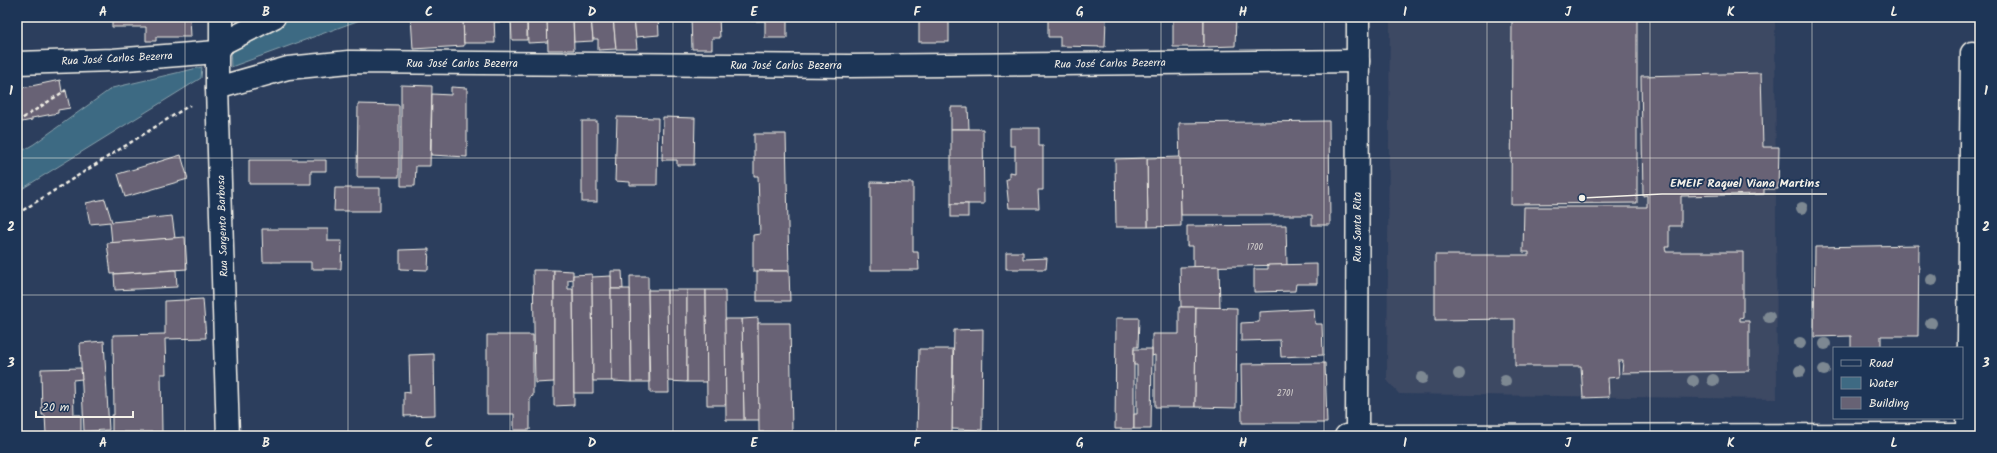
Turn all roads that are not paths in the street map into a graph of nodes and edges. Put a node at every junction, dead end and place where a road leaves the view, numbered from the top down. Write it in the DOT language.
graph roads {
  1 [pos="221,17"];
  2 [pos="274,17"];
  3 [pos="1358,17"];
  4 [pos="219,48"];
  5 [pos="1972,54"];
  6 [pos="1358,61"];
  7 [pos="17,63"];
  8 [pos="217,88"];
  9 [pos="1974,435"];
  10 [pos="228,436"];
  11 [pos="1346,436"];
  12 [pos="1357,436"];
  1 -- 4 [label="street, Rua Sargento Barbosa"];
  2 -- 4 [label="street"];
  3 -- 6 [label="street, Rua Santa Rita"];
  4 -- 7 [label="street, Rua José Carlos Bezerra"];
  4 -- 8 [label="street, Rua Sargento Barbosa"];
  5 -- 9 [label="street"];
  6 -- 8 [label="street, Rua José Carlos Bezerra"];
  6 -- 12 [label="street, Rua Santa Rita"];
  8 -- 10 [label="street, Rua Sargento Barbosa"];
  9 -- 12 [label="street"];
  11 -- 12 [label="street"];
}
